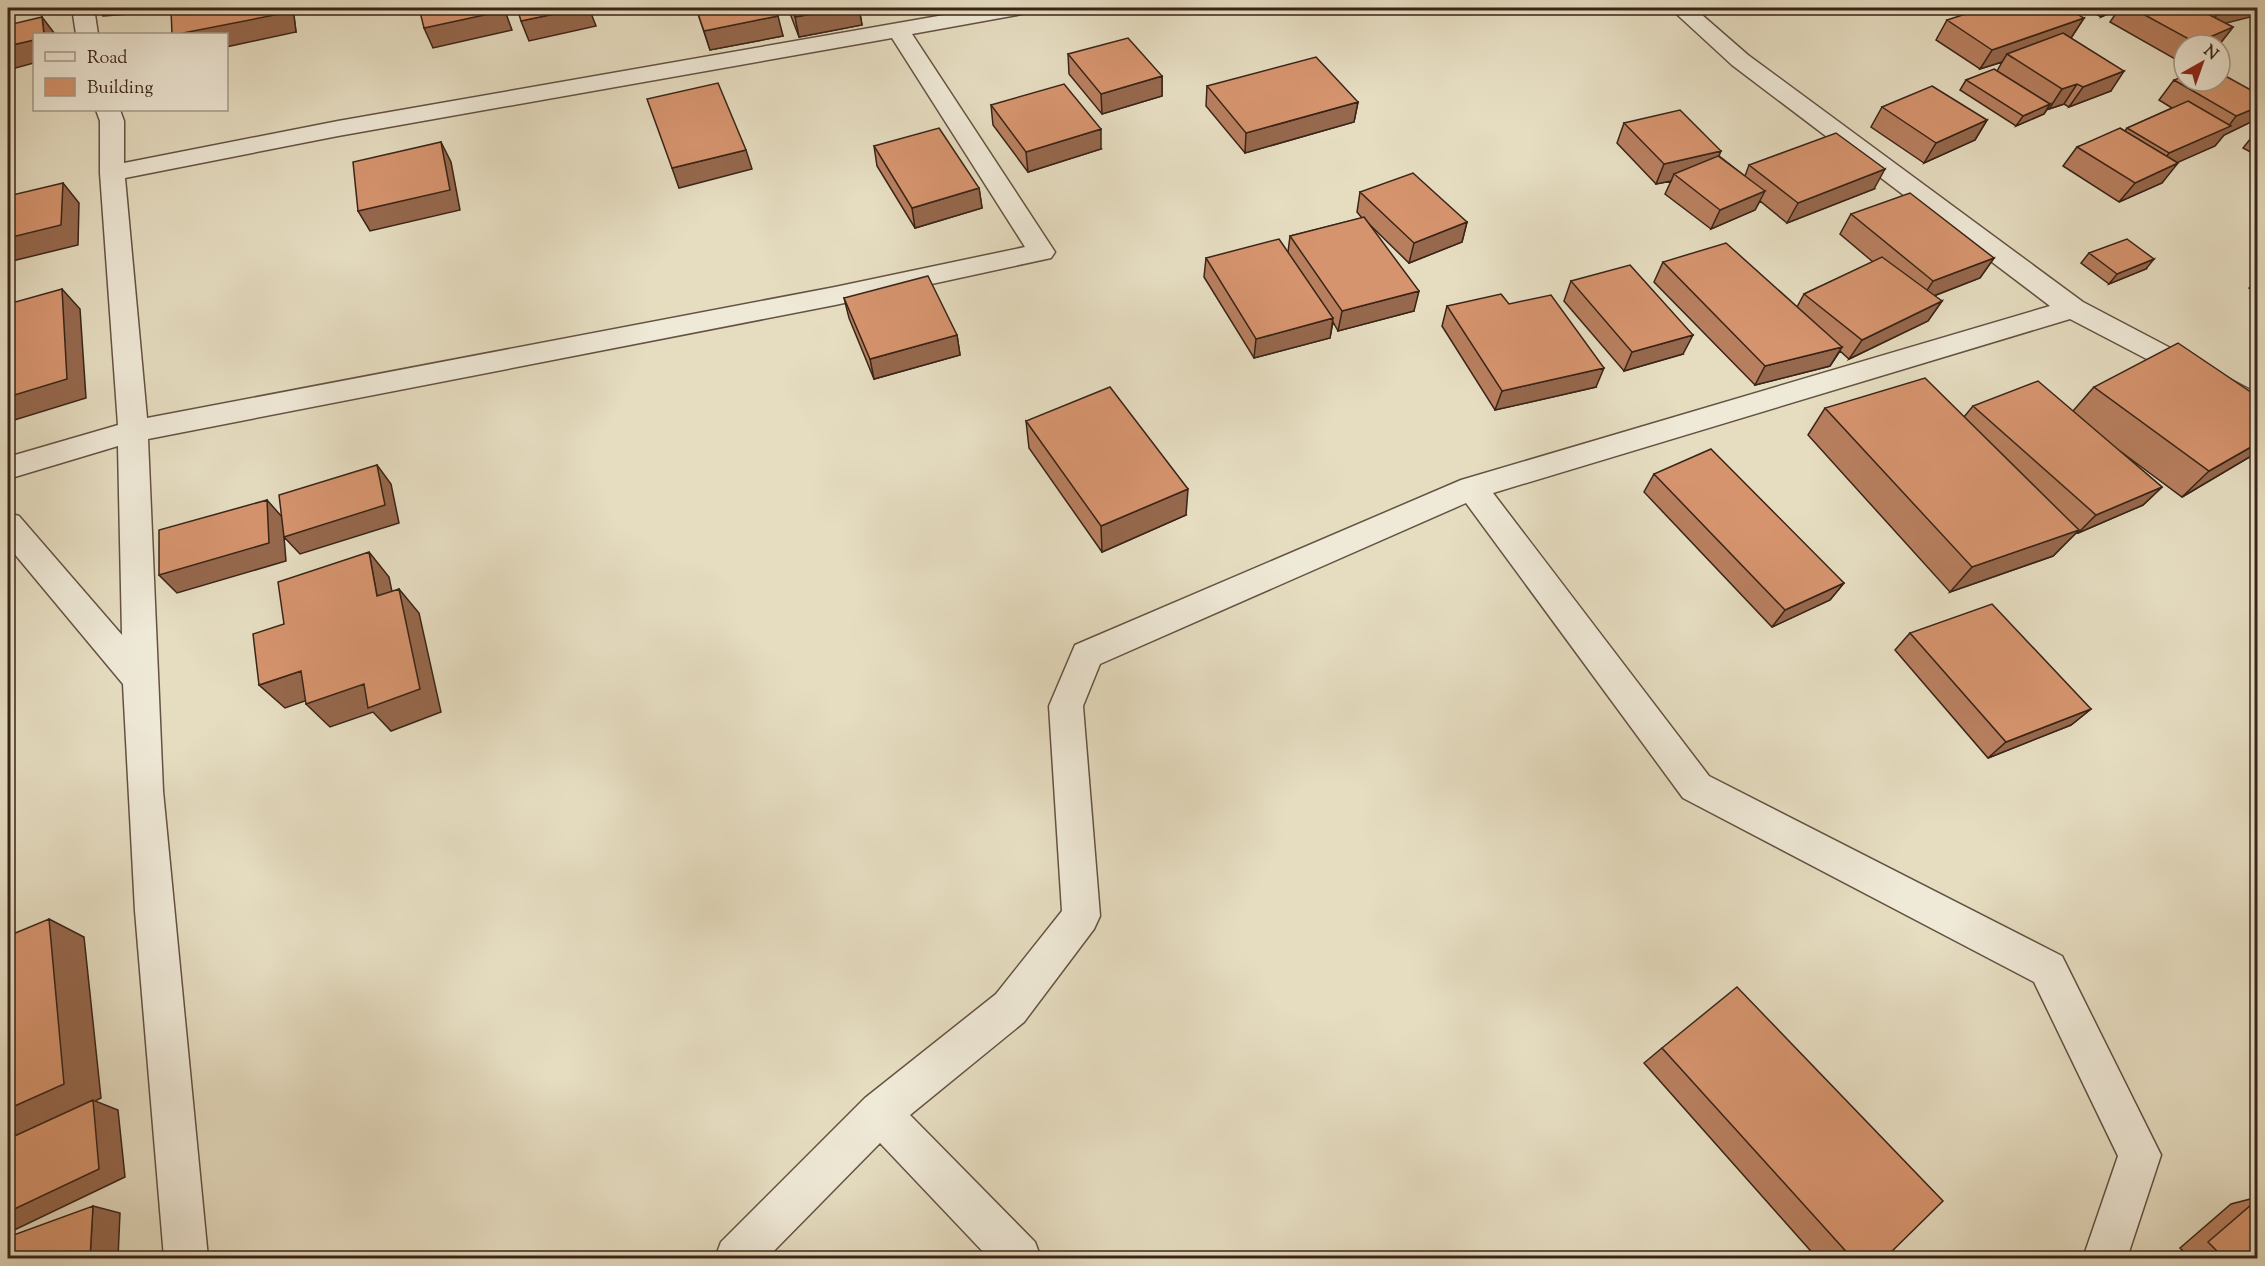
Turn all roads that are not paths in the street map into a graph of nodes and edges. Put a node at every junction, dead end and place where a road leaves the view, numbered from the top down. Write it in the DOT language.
graph roads {
  1 [pos="83,8"];
  2 [pos="1017,8"];
  3 [pos="1681,8"];
  4 [pos="898,30"];
  5 [pos="87,33"];
  6 [pos="108,111"];
  7 [pos="112,174"];
  8 [pos="2073,309"];
  9 [pos="2258,407"];
  10 [pos="133,430"];
  11 [pos="8,468"];
  12 [pos="1472,488"];
  13 [pos="8,525"];
  14 [pos="138,678"];
  15 [pos="880,1113"];
  16 [pos="186,1258"];
  17 [pos="737,1258"];
  18 [pos="1019,1258"];
  19 [pos="2105,1258"];
  1 -- 5 [label="street"];
  2 -- 4 [label="street"];
  3 -- 8 [label="street"];
  4 -- 7 [label="street"];
  4 -- 10 [label="street"];
  6 -- 7 [label="street"];
  7 -- 10 [label="street"];
  8 -- 9 [label="street"];
  8 -- 12 [label="street"];
  10 -- 11 [label="street"];
  10 -- 14 [label="street"];
  12 -- 15 [label="street"];
  12 -- 19 [label="street"];
  13 -- 14 [label="street"];
  14 -- 16 [label="street"];
  15 -- 17 [label="street"];
  15 -- 18 [label="street"];
}
